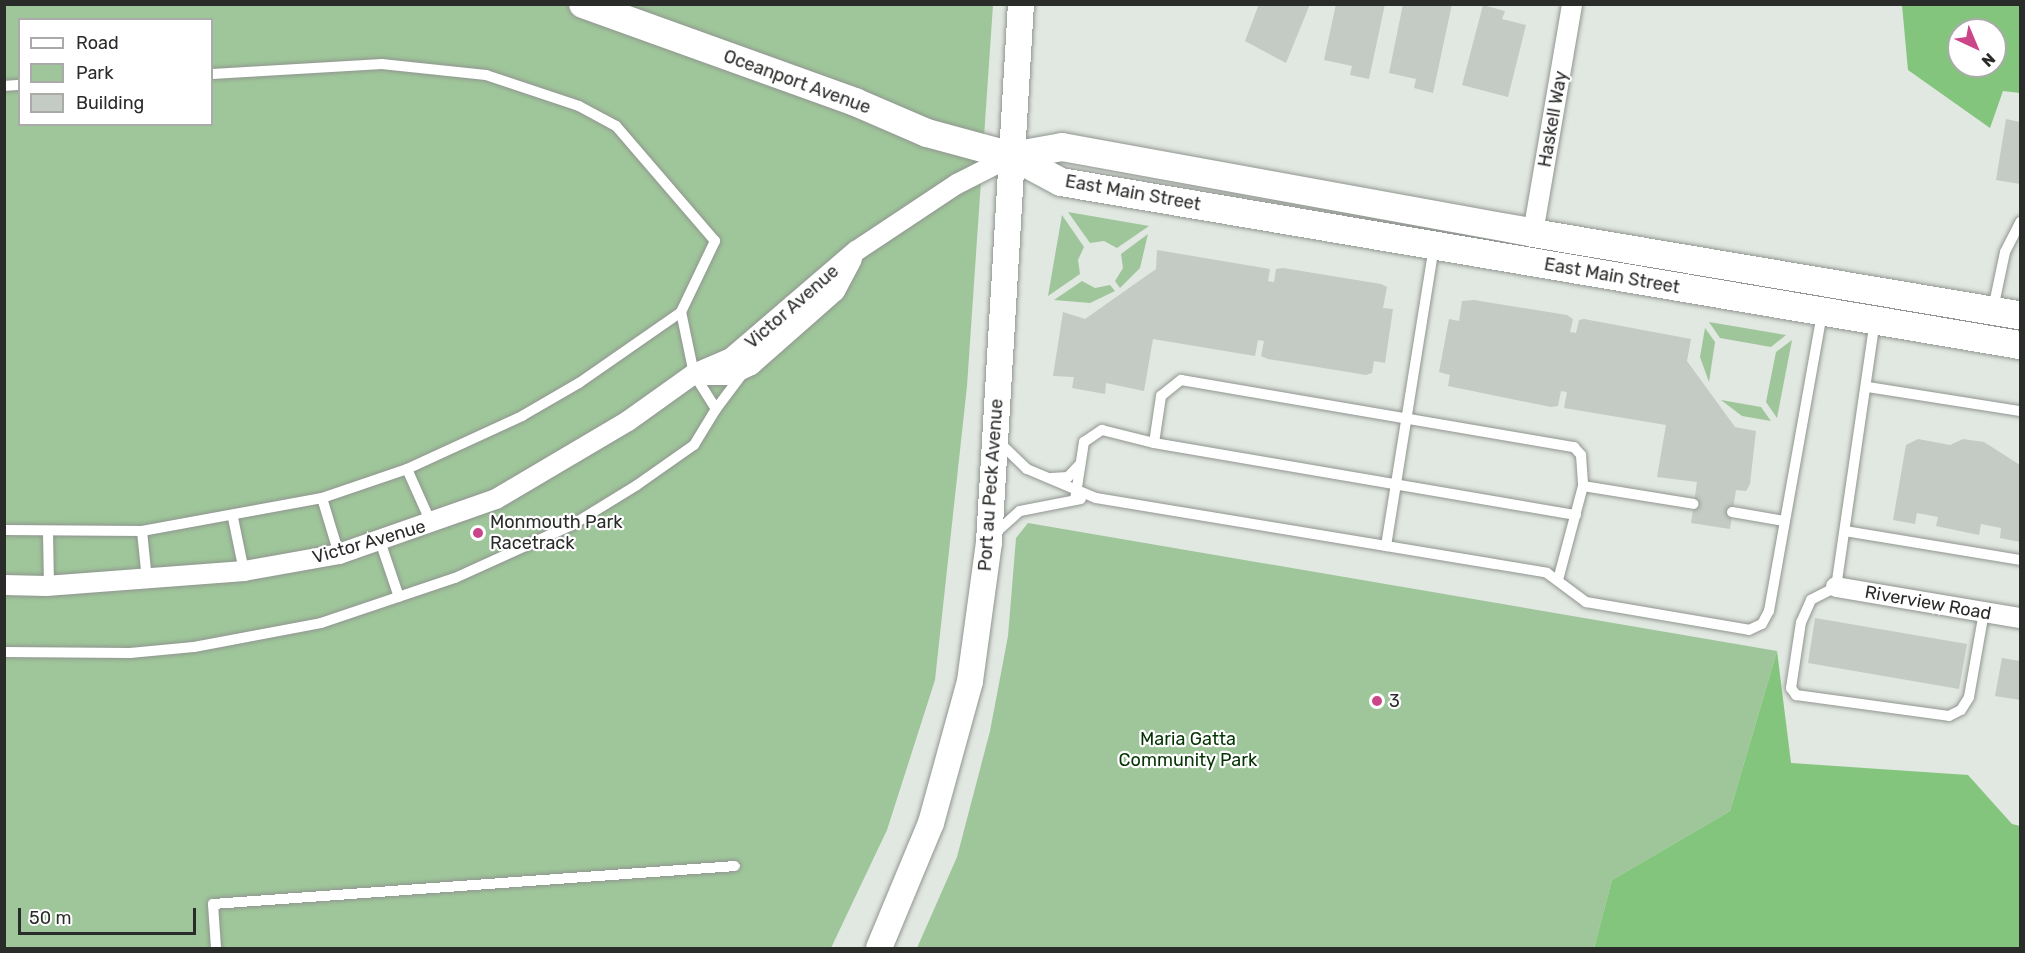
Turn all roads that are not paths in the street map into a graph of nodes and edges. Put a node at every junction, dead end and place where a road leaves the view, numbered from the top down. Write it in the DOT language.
graph roads {
  1 [pos="583,4"];
  2 [pos="1021,4"];
  3 [pos="1572,4"];
  4 [pos="213,74"];
  5 [pos="1012,156"];
  6 [pos="2020,222"];
  7 [pos="1533,233"];
  8 [pos="1434,246"];
  9 [pos="856,251"];
  10 [pos="1877,305"];
  11 [pos="1993,311"];
  12 [pos="681,312"];
  13 [pos="1822,312"];
  14 [pos="2020,315"];
  15 [pos="2020,345"];
  16 [pos="751,365"];
  17 [pos="694,374"];
  18 [pos="1868,387"];
  19 [pos="716,409"];
  20 [pos="2020,411"];
  21 [pos="1405,418"];
  22 [pos="994,436"];
  23 [pos="1154,443"];
  24 [pos="1082,458"];
  25 [pos="407,469"];
  26 [pos="1036,474"];
  27 [pos="1396,483"];
  28 [pos="1583,486"];
  29 [pos="1076,495"];
  30 [pos="322,498"];
  31 [pos="1694,504"];
  32 [pos="1732,512"];
  33 [pos="1576,515"];
  34 [pos="233,518"];
  35 [pos="1784,521"];
  36 [pos="432,525"];
  37 [pos="4,530"];
  38 [pos="142,531"];
  39 [pos="1845,531"];
  40 [pos="48,533"];
  41 [pos="380,541"];
  42 [pos="988,542"];
  43 [pos="1386,546"];
  44 [pos="339,554"];
  45 [pos="2020,560"];
  46 [pos="244,571"];
  47 [pos="147,580"];
  48 [pos="1558,580"];
  49 [pos="4,585"];
  50 [pos="48,586"];
  51 [pos="1836,587"];
  52 [pos="399,597"];
  53 [pos="1984,612"];
  54 [pos="2020,618"];
  55 [pos="4,652"];
  56 [pos="735,866"];
  57 [pos="216,948"];
  58 [pos="879,948"];
  1 -- 5 [label="main road, Oceanport Avenue"];
  2 -- 5 [label="street, Port au Peck Avenue"];
  3 -- 7 [label="street, Haskell Way"];
  4 -- 12 [label="lane"];
  5 -- 7 [label="main road, East Main Street"];
  5 -- 8 [label="main road, East Main Street"];
  5 -- 9 [label="street, Victor Avenue"];
  5 -- 22 [label="street, Port au Peck Avenue"];
  6 -- 11 [label="lane"];
  7 -- 10 [label="main road, East Main Street"];
  8 -- 13 [label="main road, East Main Street"];
  8 -- 21 [label="lane"];
  9 -- 16 [label="street, Victor Avenue"];
  9 -- 17 [label="street, Victor Avenue"];
  10 -- 11 [label="main road, East Main Street"];
  10 -- 13 [label="main road, East Main Street"];
  10 -- 15 [label="main road, East Main Street"];
  10 -- 18 [label="lane"];
  11 -- 14 [label="main road, East Main Street"];
  12 -- 17 [label="lane"];
  12 -- 25 [label="lane"];
  13 -- 35 [label="lane"];
  16 -- 17 [label="street, Victor Avenue"];
  16 -- 19 [label="lane, Victor Avenue"];
  17 -- 19 [label="lane"];
  17 -- 36 [label="street, Victor Avenue"];
  18 -- 20 [label="lane"];
  18 -- 39 [label="lane"];
  19 -- 52 [label="lane, Victor Avenue"];
  21 -- 23 [label="lane"];
  21 -- 27 [label="lane"];
  21 -- 28 [label="lane"];
  22 -- 26 [label="lane"];
  22 -- 42 [label="street, Port au Peck Avenue"];
  23 -- 24 [label="lane"];
  23 -- 27 [label="lane"];
  24 -- 26 [label="lane"];
  24 -- 29 [label="lane"];
  25 -- 30 [label="lane"];
  25 -- 36 [label="lane"];
  26 -- 29 [label="lane"];
  27 -- 33 [label="lane"];
  27 -- 43 [label="lane"];
  28 -- 31 [label="lane"];
  28 -- 33 [label="lane"];
  29 -- 42 [label="lane"];
  29 -- 43 [label="lane"];
  30 -- 34 [label="lane"];
  30 -- 44 [label="lane"];
  32 -- 35 [label="lane"];
  33 -- 48 [label="lane"];
  34 -- 38 [label="lane"];
  34 -- 46 [label="lane"];
  35 -- 48 [label="lane"];
  36 -- 41 [label="street, Victor Avenue"];
  37 -- 40 [label="lane"];
  38 -- 40 [label="lane"];
  38 -- 47 [label="lane"];
  39 -- 45 [label="lane"];
  39 -- 51 [label="lane"];
  40 -- 50 [label="lane"];
  41 -- 44 [label="street, Victor Avenue"];
  41 -- 52 [label="lane"];
  42 -- 58 [label="street, Port au Peck Avenue"];
  43 -- 48 [label="lane"];
  44 -- 46 [label="street, Victor Avenue"];
  46 -- 47 [label="street, Victor Avenue"];
  47 -- 50 [label="street, Victor Avenue"];
  49 -- 50 [label="street, Victor Avenue"];
  51 -- 53 [label="street, Riverview Road"];
  51 -- 53 [label="lane"];
  52 -- 55 [label="lane, Victor Avenue"];
  53 -- 54 [label="street, Riverview Road"];
  56 -- 57 [label="lane"];
}
